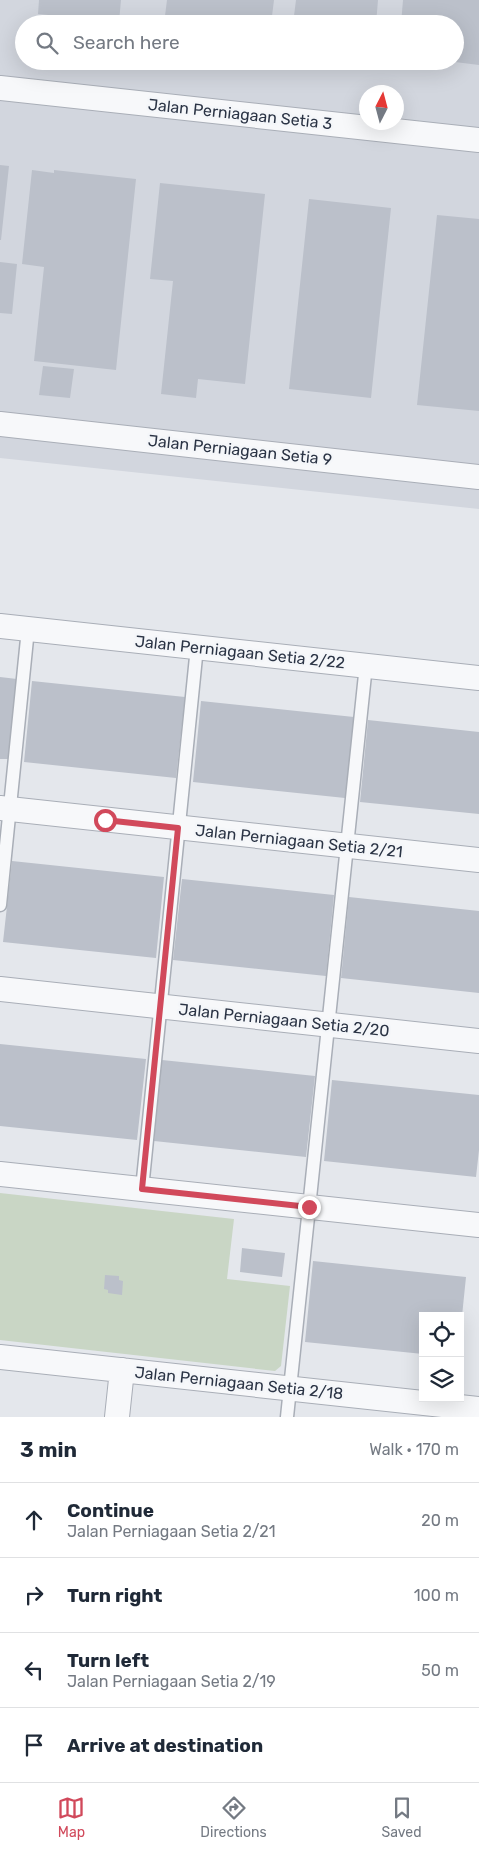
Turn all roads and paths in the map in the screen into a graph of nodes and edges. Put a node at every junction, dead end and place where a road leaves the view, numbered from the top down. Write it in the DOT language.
graph roads {
  1 [pos="0,88"];
  2 [pos="479,140"];
  3 [pos="0,424"];
  4 [pos="479,476"];
  5 [pos="0,626"];
  6 [pos="28,629"];
  7 [pos="197,647"];
  8 [pos="366,665"];
  9 [pos="479,678"];
  10 [pos="5,809"];
  11 [pos="178,828"];
  12 [pos="347,846"];
  13 [pos="479,860"];
  14 [pos="0,905"];
  15 [pos="0,989"];
  16 [pos="160,1006"];
  17 [pos="328,1025"];
  18 [pos="479,1041"];
  19 [pos="0,1174"];
  20 [pos="142,1189"];
  21 [pos="309,1207"];
  22 [pos="479,1226"];
  23 [pos="0,1357"];
  24 [pos="122,1370"];
  25 [pos="290,1388"];
  26 [pos="479,1409"];
  27 [pos="117,1417"];
  28 [pos="286,1417"];
  1 -- 2 [label="street, Jalan Perniagaan Setia 3"];
  3 -- 4 [label="street, Jalan Perniagaan Setia 9"];
  5 -- 6 [label="street, Jalan Perniagaan Setia 2/22"];
  6 -- 7 [label="street, Jalan Perniagaan Setia 2/22"];
  6 -- 10 [label="lane"];
  7 -- 8 [label="street, Jalan Perniagaan Setia 2/22"];
  7 -- 11 [label="lane"];
  8 -- 9 [label="street, Jalan Perniagaan Setia 2/22"];
  8 -- 12 [label="lane"];
  10 -- 11 [label="street, Jalan Perniagaan Setia 2/21"];
  10 -- 14 [label="lane"];
  11 -- 12 [label="street, Jalan Perniagaan Setia 2/21"];
  11 -- 16 [label="lane"];
  12 -- 13 [label="street, Jalan Perniagaan Setia 2/21"];
  12 -- 17 [label="lane"];
  15 -- 16 [label="street, Jalan Perniagaan Setia 2/20"];
  16 -- 17 [label="street, Jalan Perniagaan Setia 2/20"];
  16 -- 20 [label="lane"];
  17 -- 18 [label="street, Jalan Perniagaan Setia 2/20"];
  17 -- 21 [label="lane"];
  19 -- 20 [label="street"];
  20 -- 21 [label="street"];
  21 -- 22 [label="street"];
  21 -- 25 [label="lane"];
  23 -- 24 [label="street, Jalan Perniagaan Setia 2/18"];
  24 -- 25 [label="street, Jalan Perniagaan Setia 2/18"];
  24 -- 27 [label="street"];
  25 -- 26 [label="street, Jalan Perniagaan Setia 2/18"];
  25 -- 28 [label="lane"];
}
